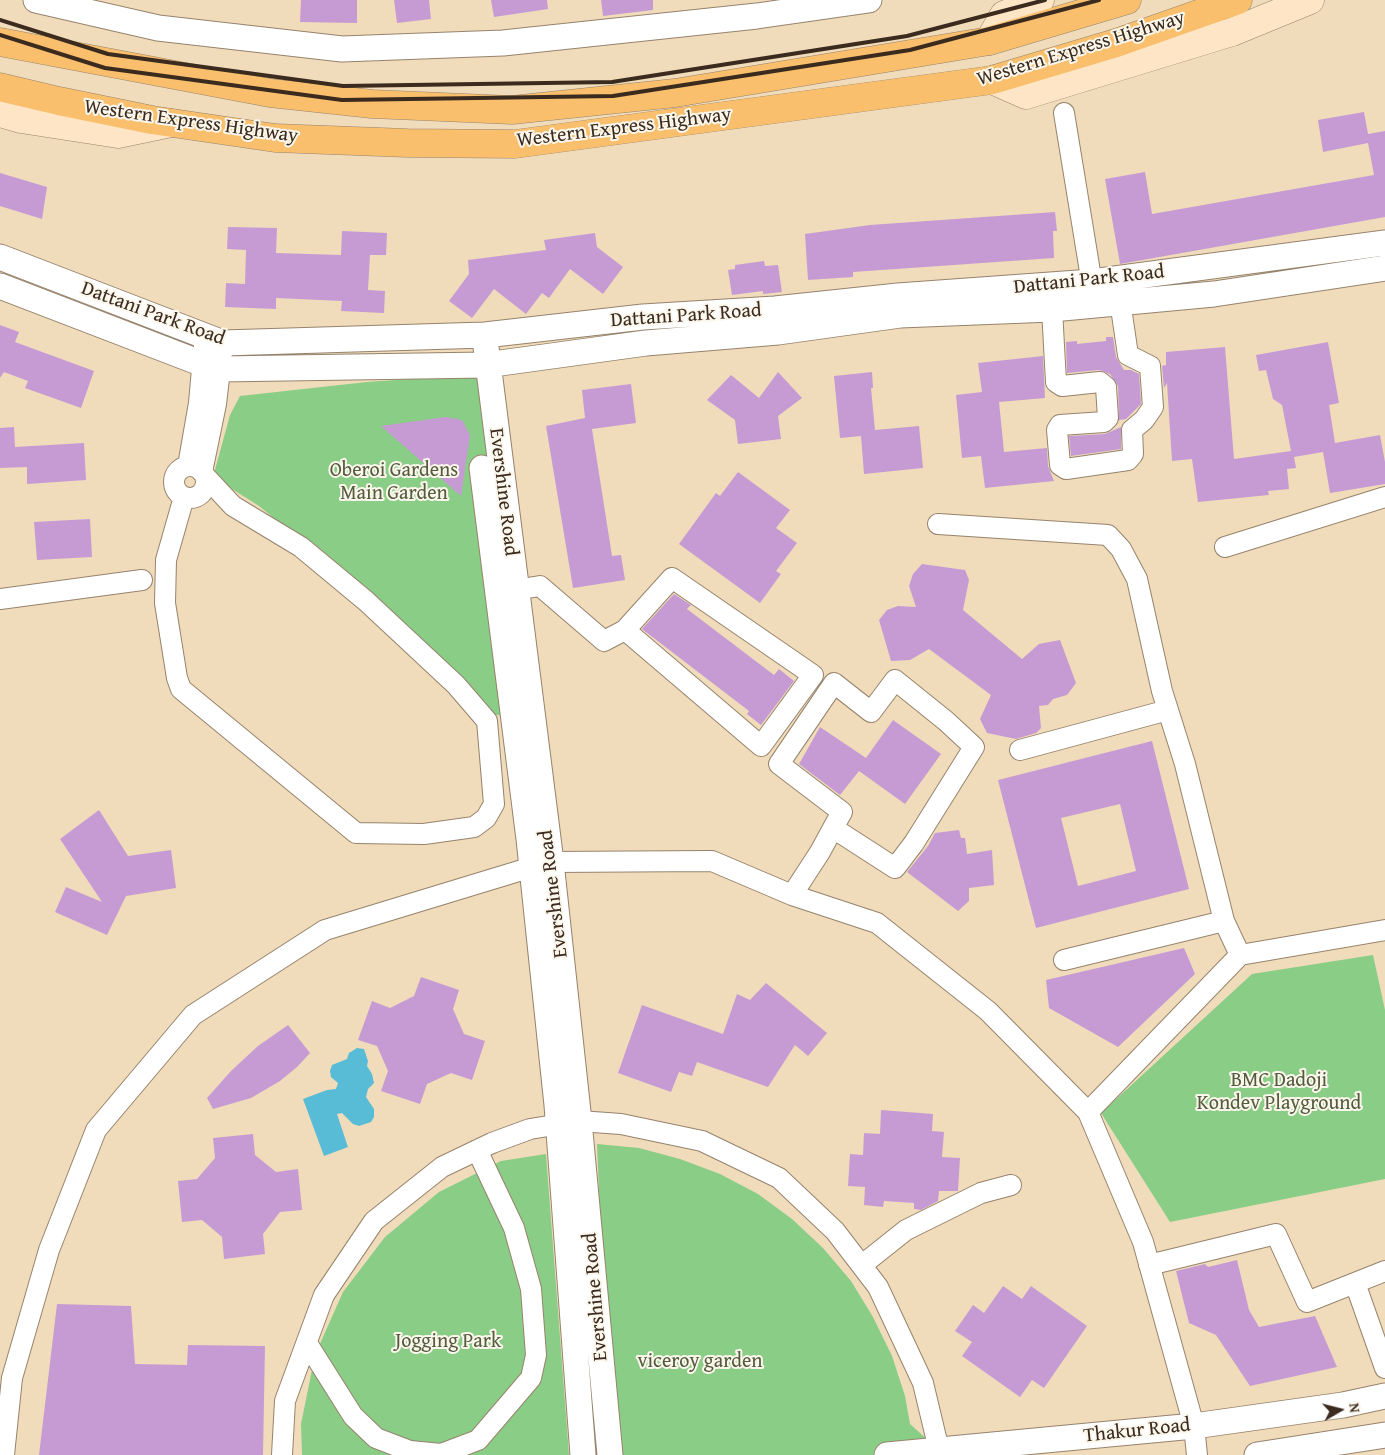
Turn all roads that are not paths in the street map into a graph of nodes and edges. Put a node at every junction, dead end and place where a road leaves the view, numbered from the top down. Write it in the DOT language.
graph roads {
  1 [pos="36,0"];
  2 [pos="870,0"];
  3 [pos="1040,0"];
  4 [pos="1126,0"];
  5 [pos="1238,0"];
  6 [pos="1310,0"];
  7 [pos="989,41"];
  8 [pos="0,42"];
  9 [pos="992,80"];
  10 [pos="0,86"];
  11 [pos="0,113"];
  12 [pos="1064,113"];
  13 [pos="172,123"];
  14 [pos="1385,243"];
  15 [pos="1330,250"];
  16 [pos="0,257"];
  17 [pos="1277,258"];
  18 [pos="24,266"];
  19 [pos="1209,266"];
  20 [pos="1385,268"];
  21 [pos="1335,276"];
  22 [pos="1281,284"];
  23 [pos="7,288"];
  24 [pos="1093,293"];
  25 [pos="1214,294"];
  26 [pos="108,298"];
  27 [pos="1120,302"];
  28 [pos="899,306"];
  29 [pos="1052,309"];
  30 [pos="643,317"];
  31 [pos="777,320"];
  32 [pos="100,324"];
  33 [pos="477,335"];
  34 [pos="214,339"];
  35 [pos="646,344"];
  36 [pos="478,364"];
  37 [pos="211,366"];
  38 [pos="198,471"];
  39 [pos="1385,497"];
  40 [pos="938,524"];
  41 [pos="1225,547"];
  42 [pos="142,580"];
  43 [pos="515,590"];
  44 [pos="0,598"];
  45 [pos="625,630"];
  46 [pos="1168,710"];
  47 [pos="523,718"];
  48 [pos="487,721"];
  49 [pos="1020,750"];
  50 [pos="833,828"];
  51 [pos="541,864"];
  52 [pos="792,895"];
  53 [pos="1224,921"];
  54 [pos="1385,930"];
  55 [pos="1240,955"];
  56 [pos="1064,960"];
  57 [pos="1088,1112"];
  58 [pos="569,1123"];
  59 [pos="477,1150"];
  60 [pos="1011,1185"];
  61 [pos="862,1265"];
  62 [pos="1149,1265"];
  63 [pos="1385,1271"];
  64 [pos="1355,1283"];
  65 [pos="307,1343"];
  66 [pos="1385,1368"];
  67 [pos="1385,1396"];
  68 [pos="1194,1426"];
  69 [pos="1385,1435"];
  70 [pos="939,1450"];
  71 [pos="4,1455"];
  72 [pos="282,1455"];
  73 [pos="583,1455"];
  74 [pos="610,1455"];
  75 [pos="887,1455"];
  76 [pos="1197,1455"];
  77 [pos="1257,1455"];
  1 -- 2 [label="street"];
  3 -- 7 [label="main road"];
  4 -- 7 [label="highway, Western Express Highway"];
  5 -- 9 [label="highway, Western Express Highway"];
  6 -- 9 [label="main road"];
  7 -- 8 [label="highway, Western Express Highway"];
  9 -- 13 [label="highway, Western Express Highway"];
  10 -- 13 [label="highway, Western Express Highway"];
  11 -- 13 [label="main road"];
  12 -- 24 [label="street"];
  14 -- 15 [label="street, Dattani Park Road"];
  15 -- 17 [label="street, Dattani Park Road"];
  15 -- 21 [label="street"];
  16 -- 18 [label="street, Dattani Park Road"];
  17 -- 19 [label="street, Dattani Park Road"];
  17 -- 22 [label="street"];
  18 -- 23 [label="street"];
  18 -- 26 [label="street, Dattani Park Road"];
  19 -- 24 [label="street, Dattani Park Road"];
  19 -- 25 [label="street"];
  20 -- 21 [label="street, Dattani Park Road"];
  21 -- 22 [label="street, Dattani Park Road"];
  22 -- 25 [label="street, Dattani Park Road"];
  23 -- 32 [label="street, Dattani Park Road"];
  24 -- 27 [label="street, Dattani Park Road"];
  24 -- 28 [label="street, Dattani Park Road"];
  24 -- 29 [label="street, Dattani Park Road"];
  25 -- 27 [label="street, Dattani Park Road"];
  26 -- 32 [label="street"];
  26 -- 34 [label="street, Dattani Park Road"];
  27 -- 29 [label="street"];
  28 -- 29 [label="street, Dattani Park Road"];
  28 -- 31 [label="street, Dattani Park Road"];
  30 -- 31 [label="street, Dattani Park Road"];
  30 -- 33 [label="street, Dattani Park Road"];
  30 -- 35 [label="street"];
  31 -- 35 [label="street, Dattani Park Road"];
  32 -- 37 [label="street, Dattani Park Road"];
  33 -- 34 [label="street, Dattani Park Road"];
  33 -- 36 [label="street, Evershine Road"];
  34 -- 37 [label="street"];
  35 -- 36 [label="street, Dattani Park Road"];
  36 -- 37 [label="street, Dattani Park Road"];
  36 -- 43 [label="street, Evershine Road"];
  36 -- 47 [label="street, Evershine Road"];
  37 -- 38 [label="street"];
  38 -- 48 [label="street"];
  38 -- 48 [label="street"];
  39 -- 41 [label="street"];
  40 -- 46 [label="street"];
  42 -- 44 [label="street"];
  43 -- 45 [label="street"];
  43 -- 47 [label="street, Evershine Road"];
  45 -- 45 [label="street"];
  46 -- 49 [label="street"];
  46 -- 53 [label="street"];
  47 -- 48 [label="street"];
  47 -- 51 [label="street, Evershine Road"];
  50 -- 50 [label="street"];
  50 -- 52 [label="street"];
  51 -- 52 [label="street"];
  51 -- 58 [label="street, Evershine Road"];
  51 -- 71 [label="street"];
  52 -- 57 [label="street"];
  53 -- 55 [label="street"];
  53 -- 56 [label="street"];
  54 -- 55 [label="street"];
  55 -- 57 [label="street"];
  57 -- 62 [label="street"];
  58 -- 59 [label="street"];
  58 -- 61 [label="street"];
  58 -- 73 [label="street, Evershine Road"];
  58 -- 74 [label="street, Evershine Road"];
  59 -- 65 [label="street"];
  59 -- 65 [label="street"];
  60 -- 61 [label="street"];
  61 -- 70 [label="street"];
  62 -- 64 [label="street"];
  62 -- 68 [label="street"];
  63 -- 64 [label="street"];
  64 -- 66 [label="street"];
  65 -- 72 [label="street"];
  67 -- 68 [label="street, Thakur Road"];
  68 -- 70 [label="street, Thakur Road"];
  68 -- 76 [label="street"];
  69 -- 77 [label="street"];
  70 -- 75 [label="street, Thakur Road"];
}
